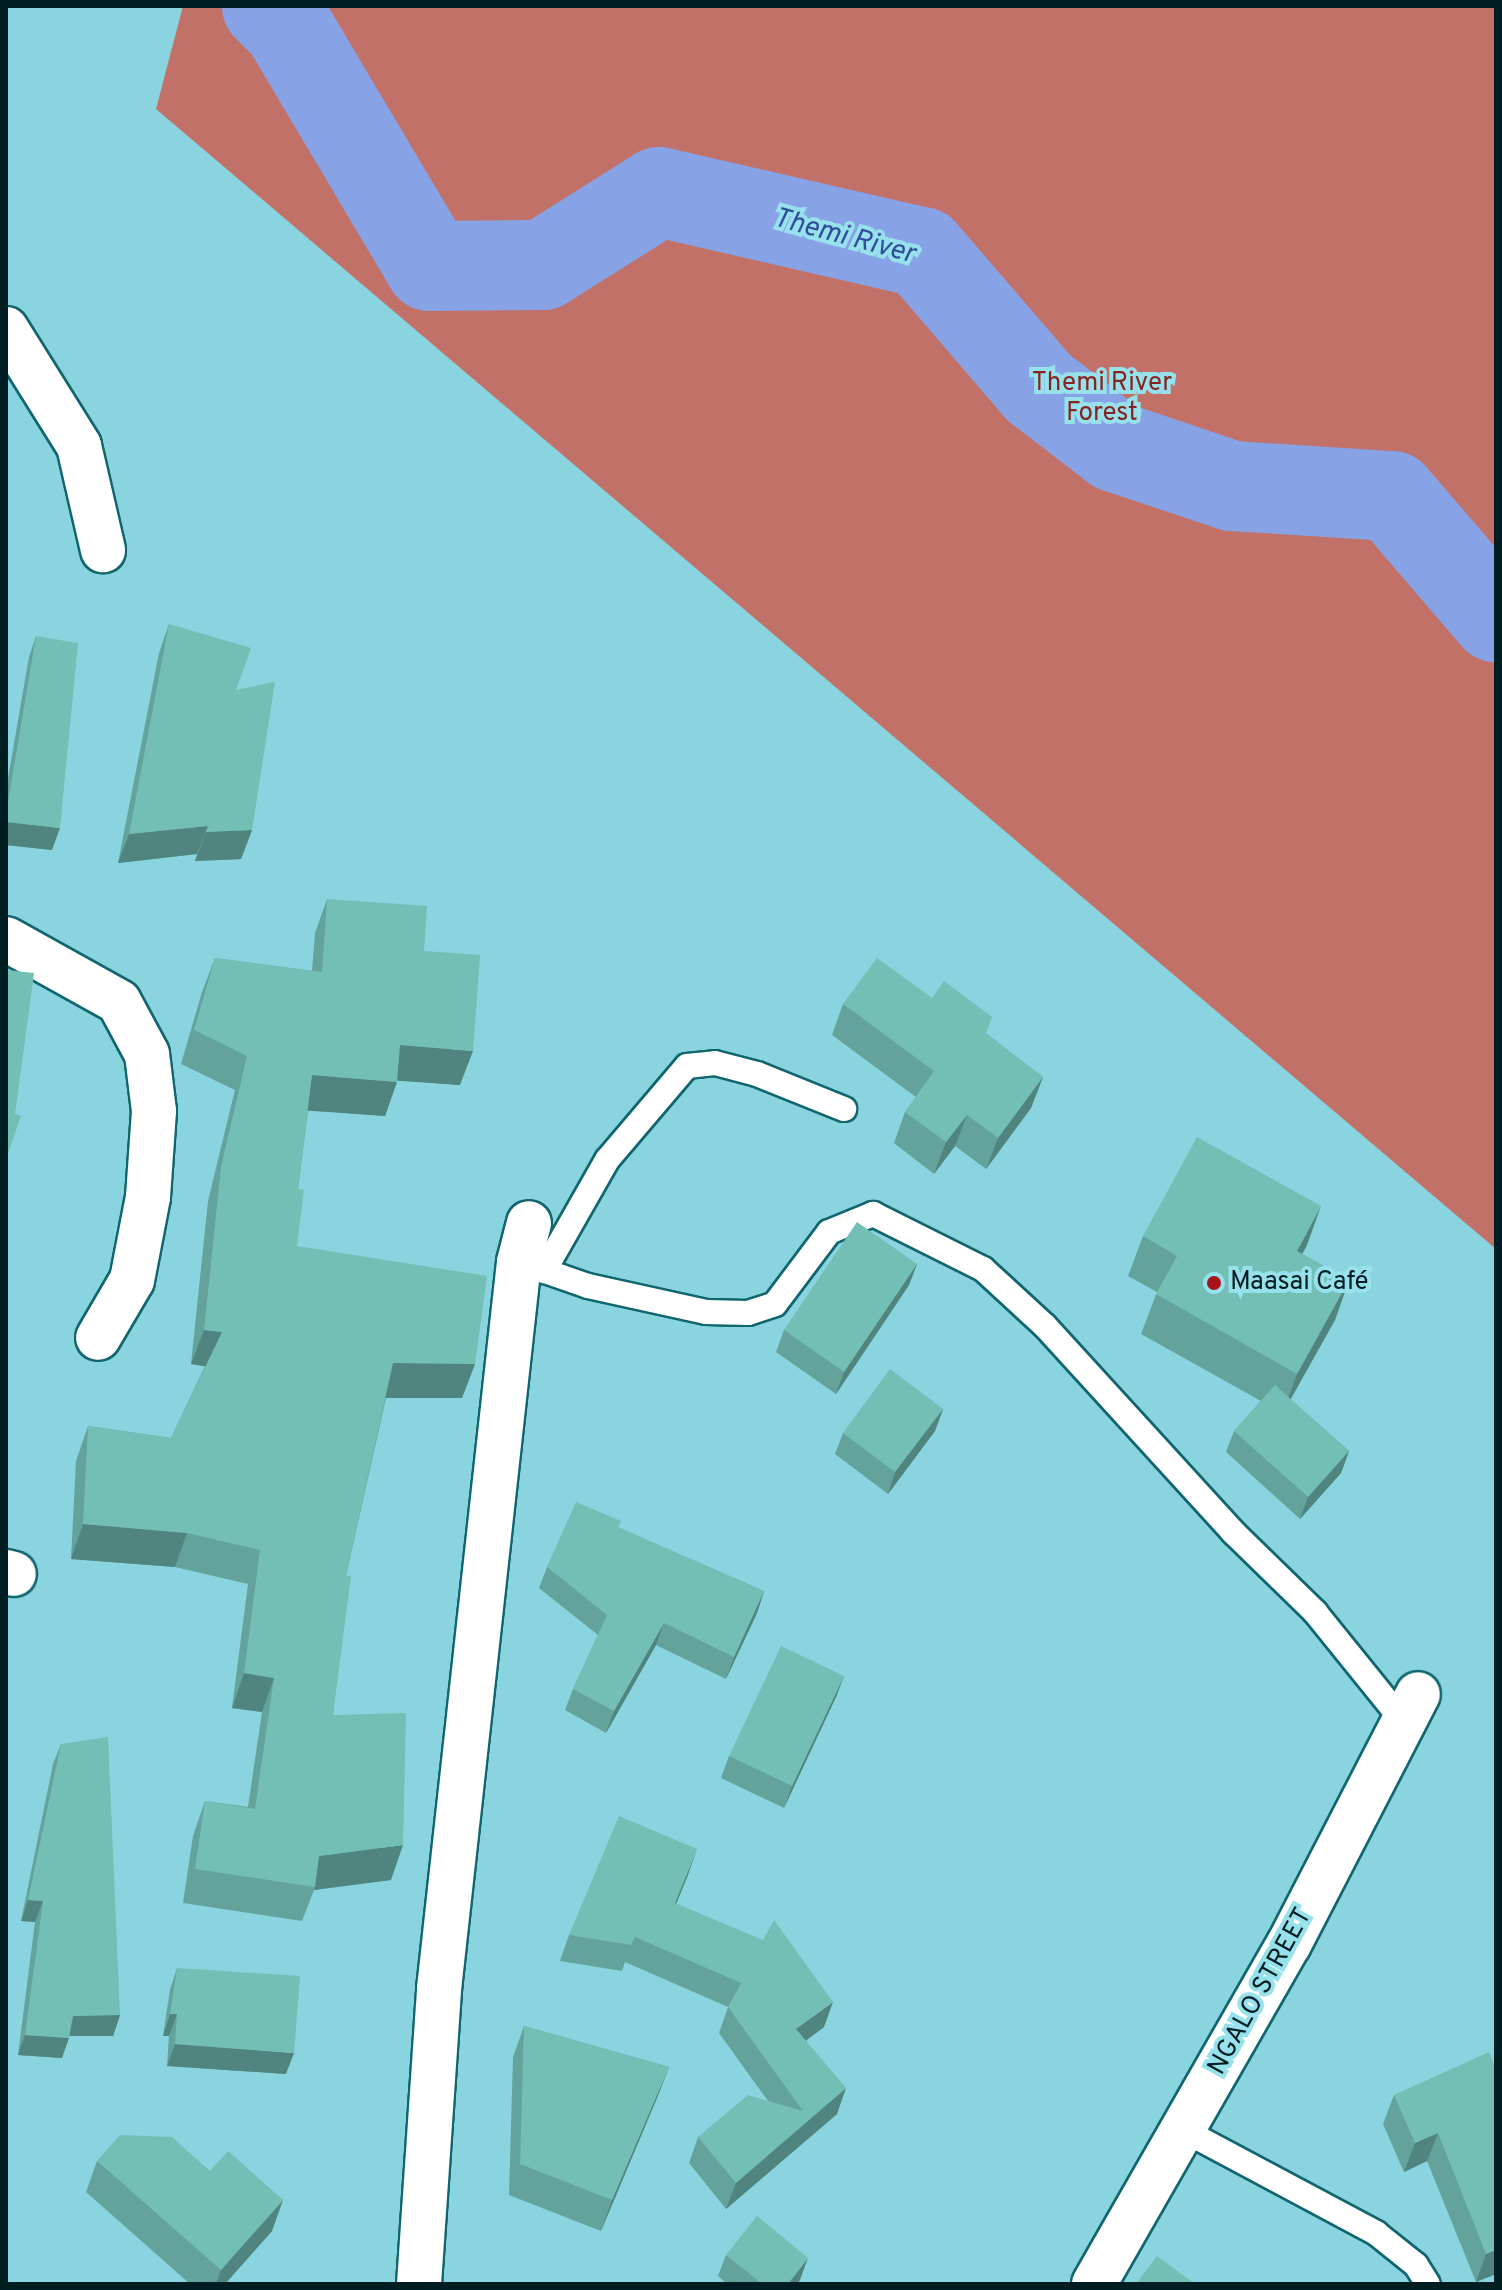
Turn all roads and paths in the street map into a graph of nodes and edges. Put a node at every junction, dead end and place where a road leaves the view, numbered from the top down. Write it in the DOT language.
graph roads {
  1 [pos="6,329"];
  2 [pos="103,550"];
  3 [pos="6,939"];
  4 [pos="844,1109"];
  5 [pos="531,1252"];
  6 [pos="98,1338"];
  7 [pos="1411,1707"];
  8 [pos="1185,2131"];
  9 [pos="419,2284"];
  10 [pos="1094,2284"];
  11 [pos="1428,2284"];
  1 -- 2 [label="street"];
  3 -- 6 [label="street"];
  4 -- 5 [label="lane"];
  5 -- 7 [label="lane"];
  5 -- 9 [label="street"];
  7 -- 8 [label="street, NGALO STREET"];
  8 -- 10 [label="street, NGALO STREET"];
  8 -- 11 [label="lane"];
}
